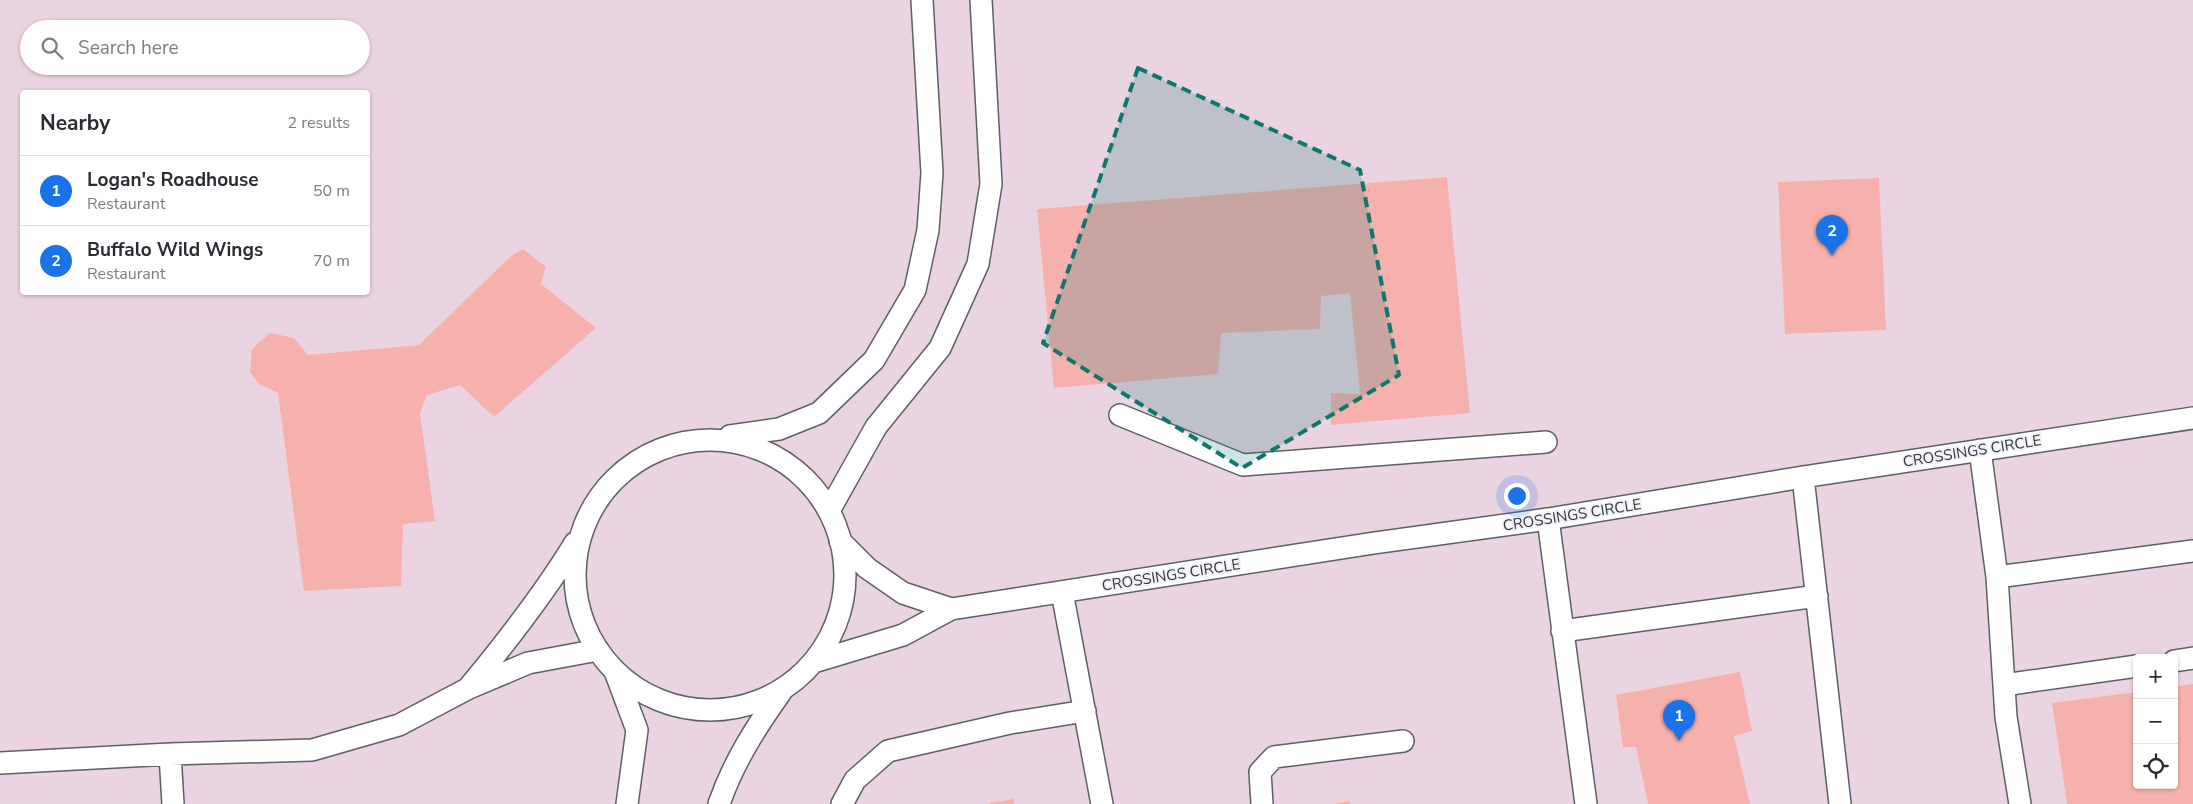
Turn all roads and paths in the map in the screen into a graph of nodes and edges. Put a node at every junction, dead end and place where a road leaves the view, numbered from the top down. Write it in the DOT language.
graph roads {
  1 [pos="922,0"];
  2 [pos="981,0"];
  3 [pos="1120,415"];
  4 [pos="2193,418"];
  5 [pos="714,439"];
  6 [pos="1546,442"];
  7 [pos="1980,450"];
  8 [pos="1803,477"];
  9 [pos="830,509"];
  10 [pos="1548,520"];
  11 [pos="838,538"];
  12 [pos="578,539"];
  13 [pos="2193,552"];
  14 [pos="1997,577"];
  15 [pos="1062,592"];
  16 [pos="1817,596"];
  17 [pos="951,609"];
  18 [pos="1562,631"];
  19 [pos="598,650"];
  20 [pos="2193,658"];
  21 [pos="817,660"];
  22 [pos="2178,660"];
  23 [pos="2133,667"];
  24 [pos="616,674"];
  25 [pos="2004,685"];
  26 [pos="468,688"];
  27 [pos="781,692"];
  28 [pos="1085,711"];
  29 [pos="1402,741"];
  30 [pos="170,754"];
  31 [pos="0,763"];
  32 [pos="173,804"];
  33 [pos="627,804"];
  34 [pos="719,804"];
  35 [pos="842,804"];
  36 [pos="1102,804"];
  37 [pos="1262,804"];
  38 [pos="1586,804"];
  39 [pos="1840,804"];
  40 [pos="2020,804"];
  1 -- 5 [label="lane"];
  2 -- 9 [label="lane"];
  3 -- 6 [label="lane"];
  4 -- 7 [label="lane, CROSSINGS CIRCLE"];
  5 -- 9 [label="lane"];
  5 -- 12 [label="lane"];
  7 -- 8 [label="lane, CROSSINGS CIRCLE"];
  7 -- 14 [label="lane"];
  8 -- 10 [label="lane, CROSSINGS CIRCLE"];
  8 -- 16 [label="lane"];
  9 -- 11 [label="lane"];
  10 -- 15 [label="lane, CROSSINGS CIRCLE"];
  10 -- 18 [label="lane"];
  11 -- 17 [label="lane"];
  11 -- 21 [label="lane"];
  12 -- 19 [label="lane"];
  12 -- 26 [label="lane"];
  13 -- 14 [label="lane"];
  14 -- 25 [label="lane"];
  15 -- 17 [label="lane, CROSSINGS CIRCLE"];
  15 -- 28 [label="lane"];
  16 -- 18 [label="lane"];
  16 -- 39 [label="lane"];
  17 -- 21 [label="lane"];
  18 -- 38 [label="lane"];
  19 -- 24 [label="lane"];
  19 -- 26 [label="lane"];
  20 -- 22 [label="lane"];
  21 -- 27 [label="lane"];
  23 -- 25 [label="lane"];
  24 -- 27 [label="lane"];
  24 -- 33 [label="lane"];
  25 -- 40 [label="lane"];
  26 -- 30 [label="lane"];
  27 -- 34 [label="lane"];
  28 -- 35 [label="lane"];
  28 -- 36 [label="lane"];
  29 -- 37 [label="lane"];
  30 -- 31 [label="lane"];
  30 -- 32 [label="lane"];
}
